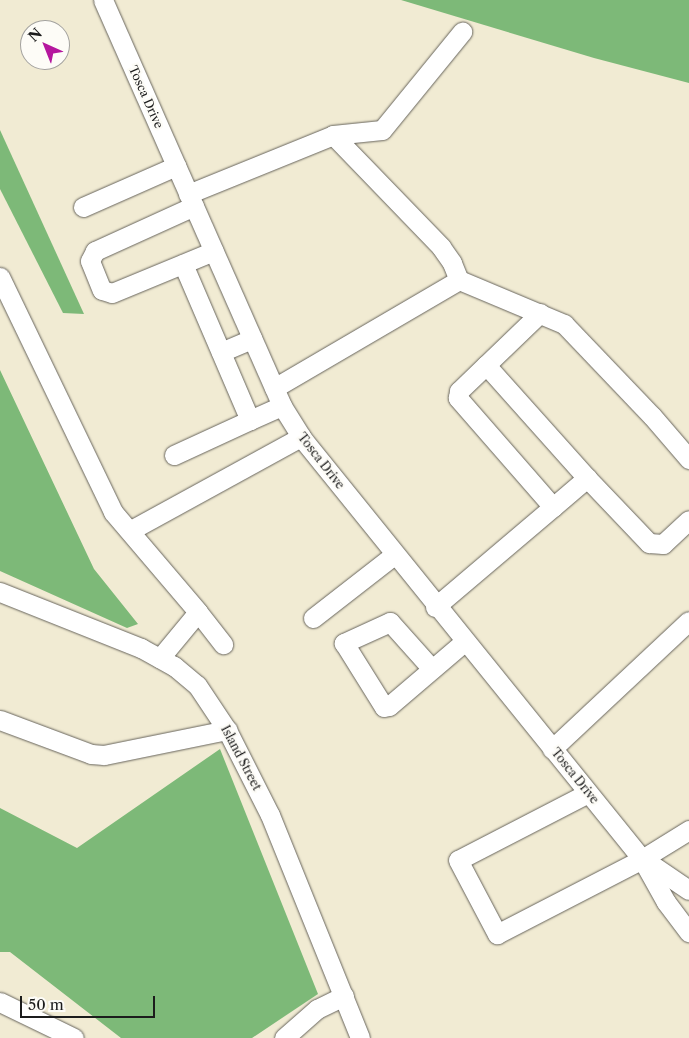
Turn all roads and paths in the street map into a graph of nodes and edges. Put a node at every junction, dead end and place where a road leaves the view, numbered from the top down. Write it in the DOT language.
graph roads {
  1 [pos="103,0"];
  2 [pos="462,32"];
  3 [pos="333,135"];
  4 [pos="176,166"];
  5 [pos="191,200"];
  6 [pos="82,207"];
  7 [pos="214,252"];
  8 [pos="183,264"];
  9 [pos="0,277"];
  10 [pos="459,280"];
  11 [pos="240,312"];
  12 [pos="540,313"];
  13 [pos="210,325"];
  14 [pos="252,339"];
  15 [pos="221,352"];
  16 [pos="486,365"];
  17 [pos="274,388"];
  18 [pos="282,406"];
  19 [pos="250,420"];
  20 [pos="301,437"];
  21 [pos="174,455"];
  22 [pos="689,459"];
  23 [pos="587,478"];
  24 [pos="553,507"];
  25 [pos="689,520"];
  26 [pos="131,530"];
  27 [pos="394,555"];
  28 [pos="0,592"];
  29 [pos="435,607"];
  30 [pos="198,612"];
  31 [pos="313,618"];
  32 [pos="689,621"];
  33 [pos="464,642"];
  34 [pos="223,644"];
  35 [pos="160,658"];
  36 [pos="432,669"];
  37 [pos="0,720"];
  38 [pos="227,730"];
  39 [pos="552,749"];
  40 [pos="588,793"];
  41 [pos="689,830"];
  42 [pos="642,859"];
  43 [pos="689,890"];
  44 [pos="689,932"];
  45 [pos="344,996"];
  46 [pos="0,1002"];
  47 [pos="74,1038"];
  48 [pos="284,1038"];
  49 [pos="360,1038"];
  1 -- 4 [label="street, Tosca Drive"];
  2 -- 3 [label="street"];
  3 -- 5 [label="street"];
  3 -- 10 [label="street"];
  4 -- 5 [label="street, Tosca Drive"];
  4 -- 6 [label="street"];
  5 -- 7 [label="street, Tosca Drive"];
  5 -- 8 [label="street"];
  7 -- 8 [label="street"];
  7 -- 11 [label="street, Tosca Drive"];
  8 -- 13 [label="street"];
  9 -- 26 [label="street"];
  10 -- 12 [label="street"];
  10 -- 17 [label="street"];
  11 -- 13 [label="street"];
  11 -- 14 [label="street, Tosca Drive"];
  12 -- 16 [label="street"];
  12 -- 22 [label="street"];
  13 -- 15 [label="street"];
  14 -- 15 [label="street"];
  14 -- 17 [label="street, Tosca Drive"];
  15 -- 19 [label="street"];
  16 -- 23 [label="street"];
  16 -- 24 [label="street"];
  17 -- 18 [label="street, Tosca Drive"];
  18 -- 19 [label="street"];
  18 -- 20 [label="street, Tosca Drive"];
  19 -- 21 [label="street"];
  20 -- 26 [label="street"];
  20 -- 27 [label="street, Tosca Drive"];
  23 -- 24 [label="street"];
  23 -- 25 [label="street"];
  24 -- 29 [label="street"];
  26 -- 30 [label="street"];
  27 -- 29 [label="street, Tosca Drive"];
  27 -- 31 [label="street"];
  28 -- 35 [label="street, Island Street"];
  29 -- 33 [label="street, Tosca Drive"];
  30 -- 34 [label="street"];
  30 -- 35 [label="street"];
  32 -- 39 [label="street"];
  33 -- 36 [label="street"];
  33 -- 39 [label="street, Tosca Drive"];
  35 -- 38 [label="street, Island Street"];
  36 -- 36 [label="street"];
  37 -- 38 [label="street"];
  38 -- 45 [label="street, Island Street"];
  39 -- 40 [label="street, Tosca Drive"];
  40 -- 42 [label="street, Tosca Drive"];
  40 -- 42 [label="street"];
  41 -- 42 [label="street"];
  42 -- 43 [label="street, Tosca Drive"];
  42 -- 44 [label="street, Tosca Drive"];
  45 -- 48 [label="street"];
  45 -- 49 [label="street, Island Street"];
  46 -- 47 [label="street"];
}
